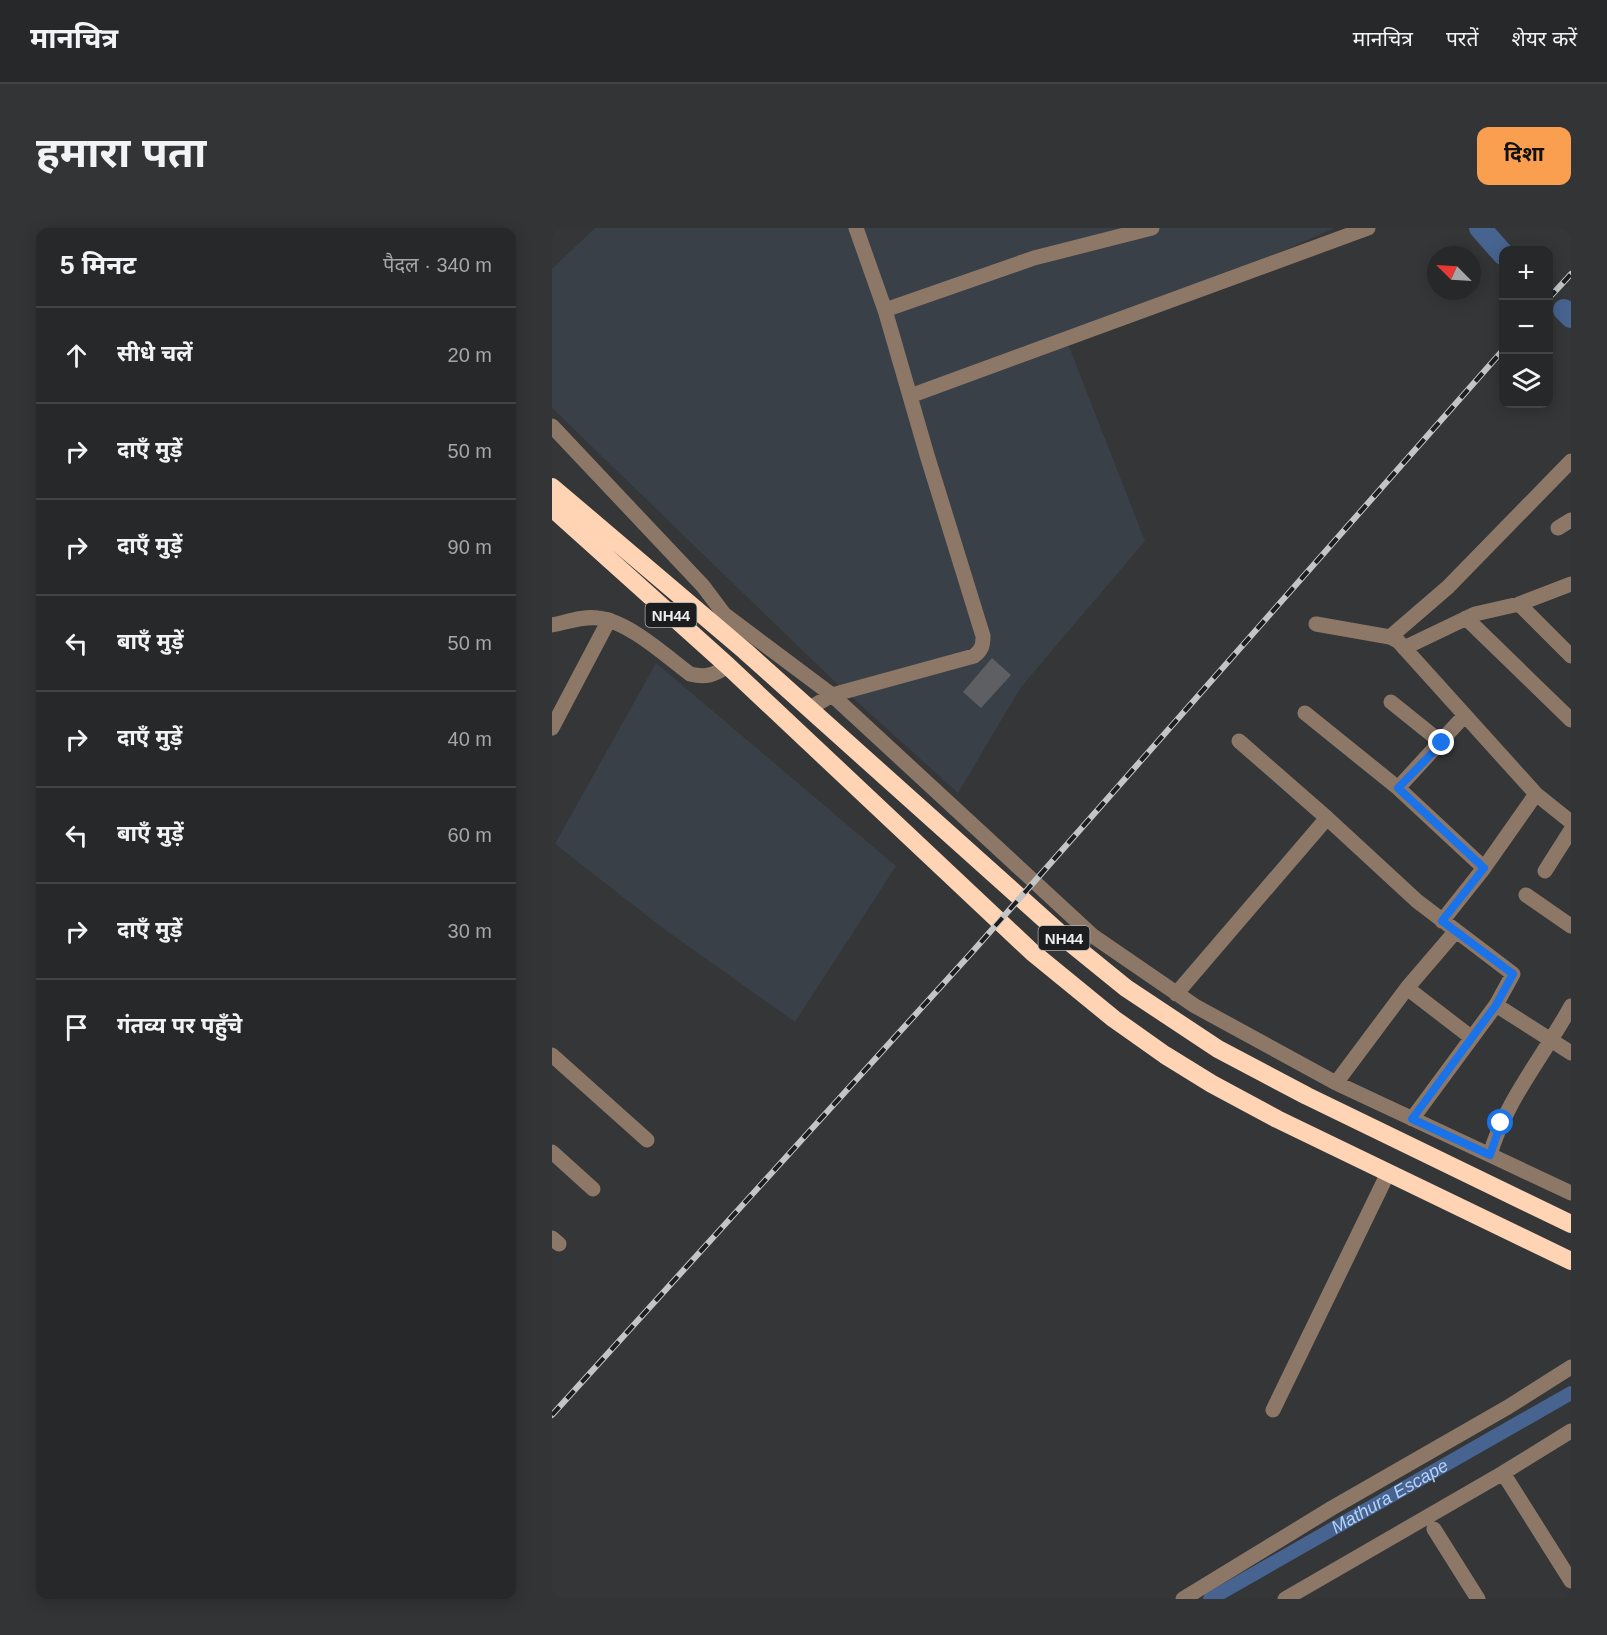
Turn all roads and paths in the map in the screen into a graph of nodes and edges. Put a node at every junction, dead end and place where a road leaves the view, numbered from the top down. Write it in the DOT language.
graph roads {
  1 [pos="856,228"];
  2 [pos="1152,228"];
  3 [pos="1368,228"];
  4 [pos="885,310"];
  5 [pos="910,396"];
  6 [pos="552,426"];
  7 [pos="1571,461"];
  8 [pos="552,487"];
  9 [pos="552,507"];
  10 [pos="620,558"];
  11 [pos="1571,584"];
  12 [pos="1519,604"];
  13 [pos="1466,618"];
  14 [pos="609,620"];
  15 [pos="1316,624"];
  16 [pos="552,625"];
  17 [pos="1390,637"];
  18 [pos="1404,648"];
  19 [pos="1571,656"];
  20 [pos="728,666"];
  21 [pos="832,695"];
  22 [pos="1390,702"];
  23 [pos="810,708"];
  24 [pos="1305,713"];
  25 [pos="1465,715"];
  26 [pos="1571,720"];
  27 [pos="552,728"];
  28 [pos="1239,741"];
  29 [pos="1442,743"];
  30 [pos="1398,788"];
  31 [pos="1536,794"];
  32 [pos="1327,818"];
  33 [pos="1571,822"];
  34 [pos="1571,830"];
  35 [pos="1484,868"];
  36 [pos="1545,871"];
  37 [pos="1526,894"];
  38 [pos="1442,921"];
  39 [pos="1571,926"];
  40 [pos="1455,932"];
  41 [pos="1407,988"];
  42 [pos="1176,994"];
  43 [pos="1496,1005"];
  44 [pos="1571,1006"];
  45 [pos="1472,1038"];
  46 [pos="1552,1041"];
  47 [pos="1571,1053"];
  48 [pos="552,1055"];
  49 [pos="1336,1083"];
  50 [pos="1412,1119"];
  51 [pos="647,1140"];
  52 [pos="552,1152"];
  53 [pos="1490,1155"];
  54 [pos="1388,1173"];
  55 [pos="593,1190"];
  56 [pos="1571,1193"];
  57 [pos="1571,1224"];
  58 [pos="1571,1262"];
  59 [pos="1571,1367"];
  60 [pos="1274,1410"];
  61 [pos="1571,1431"];
  62 [pos="1503,1473"];
  63 [pos="1434,1529"];
  64 [pos="1571,1581"];
  65 [pos="1182,1599"];
  66 [pos="1285,1599"];
  67 [pos="1478,1599"];
  1 -- 4 [label="street"];
  2 -- 4 [label="street"];
  3 -- 5 [label="street"];
  4 -- 5 [label="street"];
  5 -- 21 [label="street"];
  6 -- 21 [label="street"];
  7 -- 17 [label="street"];
  8 -- 10 [label="highway, NH44"];
  9 -- 10 [label="highway, NH44"];
  10 -- 20 [label="highway, NH44"];
  10 -- 23 [label="highway, NH44"];
  11 -- 12 [label="street"];
  12 -- 13 [label="street"];
  12 -- 19 [label="street"];
  13 -- 18 [label="street"];
  13 -- 26 [label="street"];
  14 -- 16 [label="street"];
  14 -- 20 [label="street"];
  14 -- 27 [label="street"];
  15 -- 17 [label="street"];
  17 -- 18 [label="street"];
  18 -- 25 [label="street"];
  20 -- 54 [label="highway, NH44"];
  21 -- 23 [label="street"];
  21 -- 42 [label="street"];
  22 -- 29 [label="street"];
  23 -- 57 [label="highway, NH44"];
  24 -- 30 [label="street"];
  25 -- 29 [label="street"];
  25 -- 31 [label="street"];
  28 -- 32 [label="street"];
  29 -- 30 [label="street"];
  30 -- 35 [label="street"];
  31 -- 33 [label="street"];
  31 -- 35 [label="street"];
  32 -- 38 [label="street"];
  32 -- 42 [label="street"];
  34 -- 36 [label="street"];
  35 -- 38 [label="street"];
  37 -- 39 [label="street"];
  38 -- 40 [label="street"];
  40 -- 41 [label="street"];
  40 -- 43 [label="street"];
  41 -- 45 [label="street"];
  41 -- 49 [label="street"];
  42 -- 49 [label="street"];
  43 -- 45 [label="street"];
  43 -- 46 [label="street"];
  44 -- 46 [label="street"];
  45 -- 50 [label="street"];
  46 -- 47 [label="street"];
  46 -- 53 [label="street"];
  48 -- 51 [label="street"];
  49 -- 50 [label="street"];
  50 -- 53 [label="street"];
  52 -- 55 [label="street"];
  53 -- 56 [label="street"];
  54 -- 58 [label="highway, NH44"];
  54 -- 60 [label="street"];
  59 -- 65 [label="street"];
  61 -- 62 [label="street"];
  62 -- 64 [label="street"];
  62 -- 66 [label="street"];
  63 -- 67 [label="street"];
}
